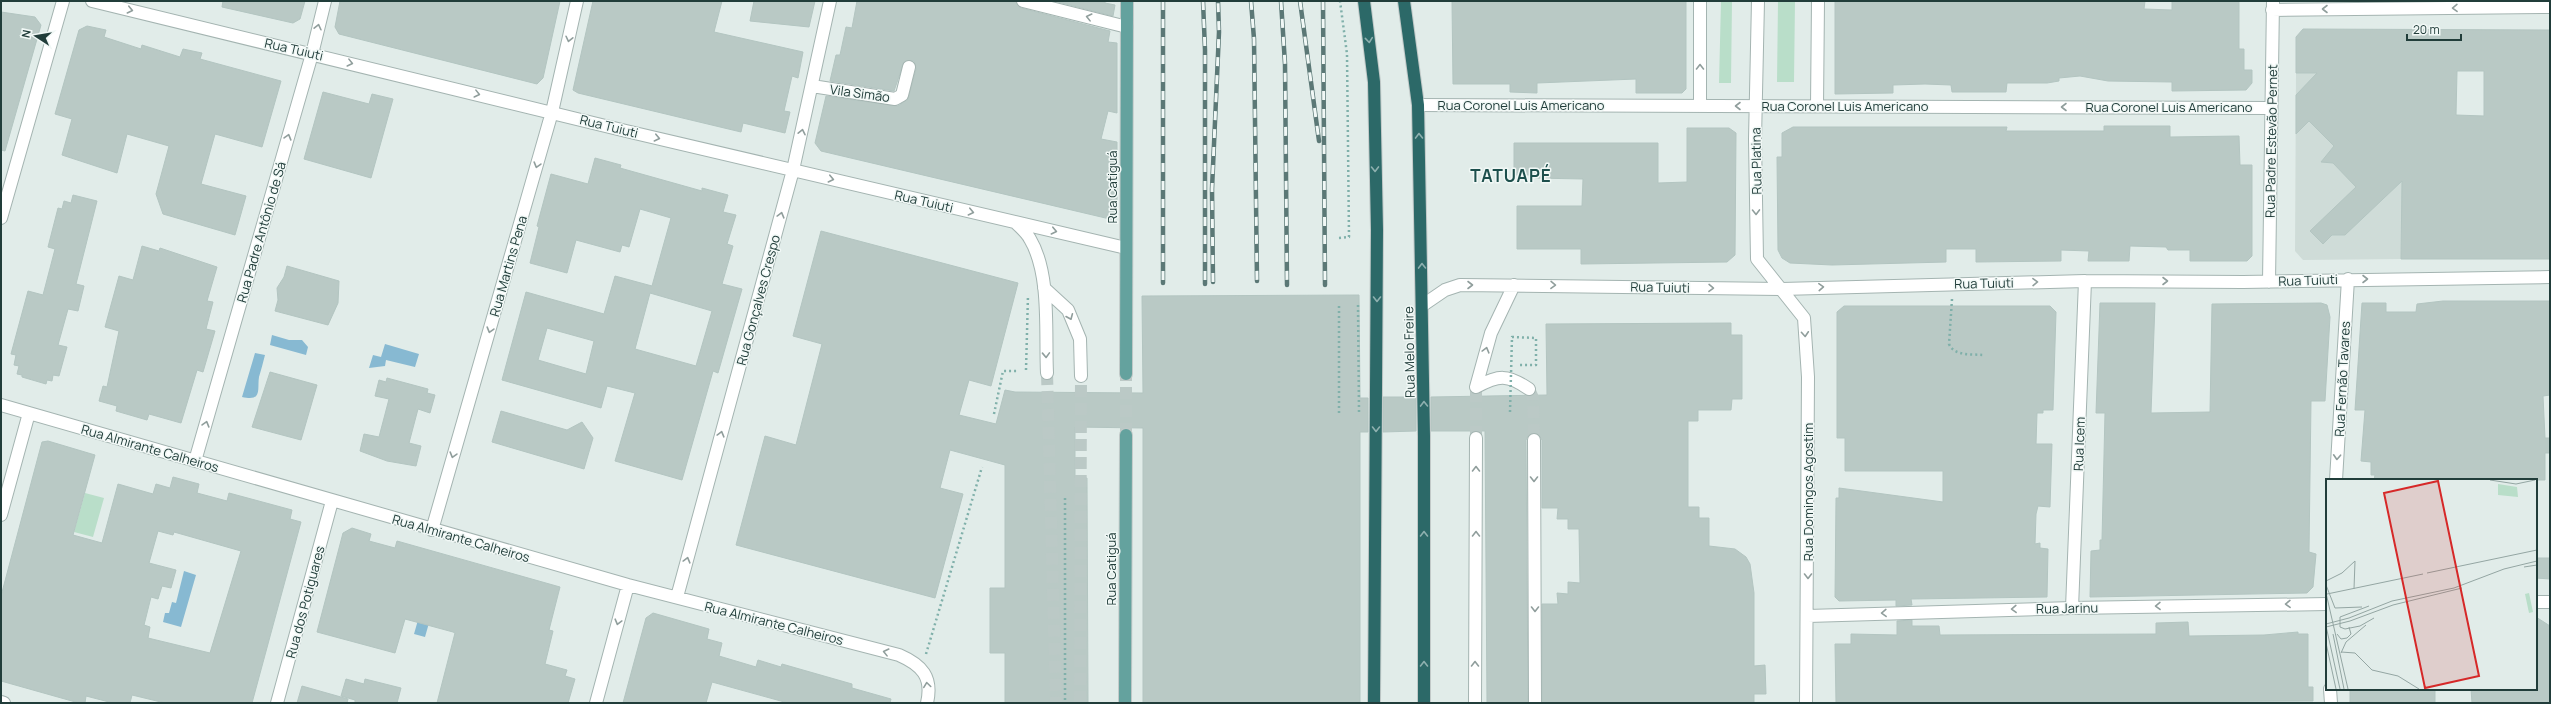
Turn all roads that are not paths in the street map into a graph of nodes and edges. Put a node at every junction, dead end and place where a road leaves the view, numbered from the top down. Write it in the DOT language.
graph roads {
  1 [pos="63,1"];
  2 [pos="92,1"];
  3 [pos="324,1"];
  4 [pos="577,1"];
  5 [pos="830,1"];
  6 [pos="1023,1"];
  7 [pos="1127,1"];
  8 [pos="1364,1"];
  9 [pos="1404,1"];
  10 [pos="1700,1"];
  11 [pos="1758,1"];
  12 [pos="1818,1"];
  13 [pos="2272,5"];
  14 [pos="2550,7"];
  15 [pos="1127,27"];
  16 [pos="312,54"];
  17 [pos="909,67"];
  18 [pos="812,86"];
  19 [pos="1418,104"];
  20 [pos="1700,106"];
  21 [pos="1756,106"];
  22 [pos="1817,106"];
  23 [pos="2272,108"];
  24 [pos="552,112"];
  25 [pos="793,170"];
  26 [pos="1,218"];
  27 [pos="1016,223"];
  28 [pos="1126,248"];
  29 [pos="2550,277"];
  30 [pos="2348,279"];
  31 [pos="2085,281"];
  32 [pos="2269,282"];
  33 [pos="1514,285"];
  34 [pos="1044,288"];
  35 [pos="1782,289"];
  36 [pos="1423,305"];
  37 [pos="1047,373"];
  38 [pos="1126,374"];
  39 [pos="1081,376"];
  40 [pos="1529,389"];
  41 [pos="1,405"];
  42 [pos="29,413"];
  43 [pos="1126,435"];
  44 [pos="1476,438"];
  45 [pos="1534,440"];
  46 [pos="195,461"];
  47 [pos="2336,479"];
  48 [pos="332,501"];
  49 [pos="1,514"];
  50 [pos="432,530"];
  51 [pos="628,585"];
  52 [pos="676,598"];
  53 [pos="2537,602"];
  54 [pos="2550,602"];
  55 [pos="2326,604"];
  56 [pos="2072,608"];
  57 [pos="1808,616"];
  58 [pos="2330,690"];
  59 [pos="1,702"];
  60 [pos="4,703"];
  61 [pos="277,703"];
  62 [pos="596,703"];
  63 [pos="927,703"];
  64 [pos="1125,703"];
  65 [pos="1374,703"];
  66 [pos="1424,703"];
  67 [pos="1475,703"];
  68 [pos="1535,703"];
  69 [pos="1806,703"];
  70 [pos="2330,703"];
  1 -- 26 [label="street"];
  2 -- 16 [label="street, Rua Tuiuti, one-way"];
  16 -- 3 [label="street, Rua Padre Antônio de Sá, one-way"];
  4 -- 24 [label="street, Rua Martins Pena, one-way"];
  5 -- 18 [label="street, Rua Gonçalves Crespo"];
  15 -- 6 [label="street, one-way"];
  7 -- 15 [label="main road, Rua Catiguá"];
  8 -- 65 [label="highway, one-way"];
  9 -- 19 [label="highway, Rua Melo Freire"];
  20 -- 10 [label="street, one-way"];
  11 -- 21 [label="street, Rua Platina"];
  12 -- 22 [label="street"];
  14 -- 13 [label="street, one-way"];
  13 -- 23 [label="street, Rua Padre Estevão Pernet"];
  15 -- 28 [label="main road, Rua Catiguá"];
  16 -- 24 [label="street, Rua Tuiuti, one-way"];
  46 -- 16 [label="street, Rua Padre Antônio de Sá, one-way"];
  17 -- 18 [label="street, Vila Simão"];
  25 -- 18 [label="street, Rua Gonçalves Crespo, one-way"];
  19 -- 20 [label="street, Rua Coronel Luis Americano"];
  36 -- 19 [label="highway, Rua Melo Freire, one-way"];
  21 -- 20 [label="street, Rua Coronel Luis Americano, one-way"];
  21 -- 22 [label="street, Rua Coronel Luis Americano"];
  21 -- 35 [label="street, Rua Platina, one-way"];
  23 -- 22 [label="street, Rua Coronel Luis Americano, one-way"];
  23 -- 32 [label="street, Rua Padre Estevão Pernet"];
  24 -- 25 [label="street, Rua Tuiuti, one-way"];
  24 -- 50 [label="street, Rua Martins Pena, one-way"];
  25 -- 27 [label="street, Rua Tuiuti, one-way"];
  52 -- 25 [label="street, Rua Gonçalves Crespo, one-way"];
  27 -- 28 [label="street, Rua Tuiuti, one-way"];
  27 -- 34 [label="street"];
  28 -- 38 [label="main road, Rua Catiguá"];
  30 -- 29 [label="street, Rua Tuiuti, one-way"];
  30 -- 32 [label="street, Rua Tuiuti"];
  30 -- 47 [label="street, Rua Fernão Tavares, one-way"];
  31 -- 32 [label="street, Rua Tuiuti, one-way"];
  35 -- 31 [label="street, Rua Tuiuti, one-way"];
  31 -- 56 [label="street, Rua Icem"];
  33 -- 35 [label="street, Rua Tuiuti, one-way"];
  36 -- 33 [label="street, Rua Tuiuti, one-way"];
  40 -- 33 [label="street, one-way"];
  34 -- 37 [label="street, one-way"];
  34 -- 39 [label="street, one-way"];
  35 -- 57 [label="street, Rua Domingos Agostim, one-way"];
  66 -- 36 [label="highway, Rua Melo Freire, one-way"];
  41 -- 42 [label="street, Rua Almirante Calheiros"];
  42 -- 46 [label="street, Rua Almirante Calheiros"];
  42 -- 49 [label="street"];
  43 -- 64 [label="main road, Rua Catiguá"];
  67 -- 44 [label="street, one-way"];
  45 -- 68 [label="street, one-way"];
  46 -- 48 [label="street, Rua Almirante Calheiros"];
  48 -- 50 [label="street, Rua Almirante Calheiros"];
  48 -- 61 [label="street, Rua dos Potiguares"];
  50 -- 51 [label="street, Rua Almirante Calheiros"];
  51 -- 52 [label="street, Rua Almirante Calheiros"];
  51 -- 62 [label="street, one-way"];
  63 -- 52 [label="street, Rua Almirante Calheiros, one-way"];
  53 -- 54 [label="street"];
  55 -- 56 [label="street, Rua Jarinu, one-way"];
  56 -- 57 [label="street, Rua Jarinu, one-way"];
  57 -- 69 [label="street, Rua Domingos Agostim"];
  58 -- 70 [label="street"];
  59 -- 60 [label="street"];
}
